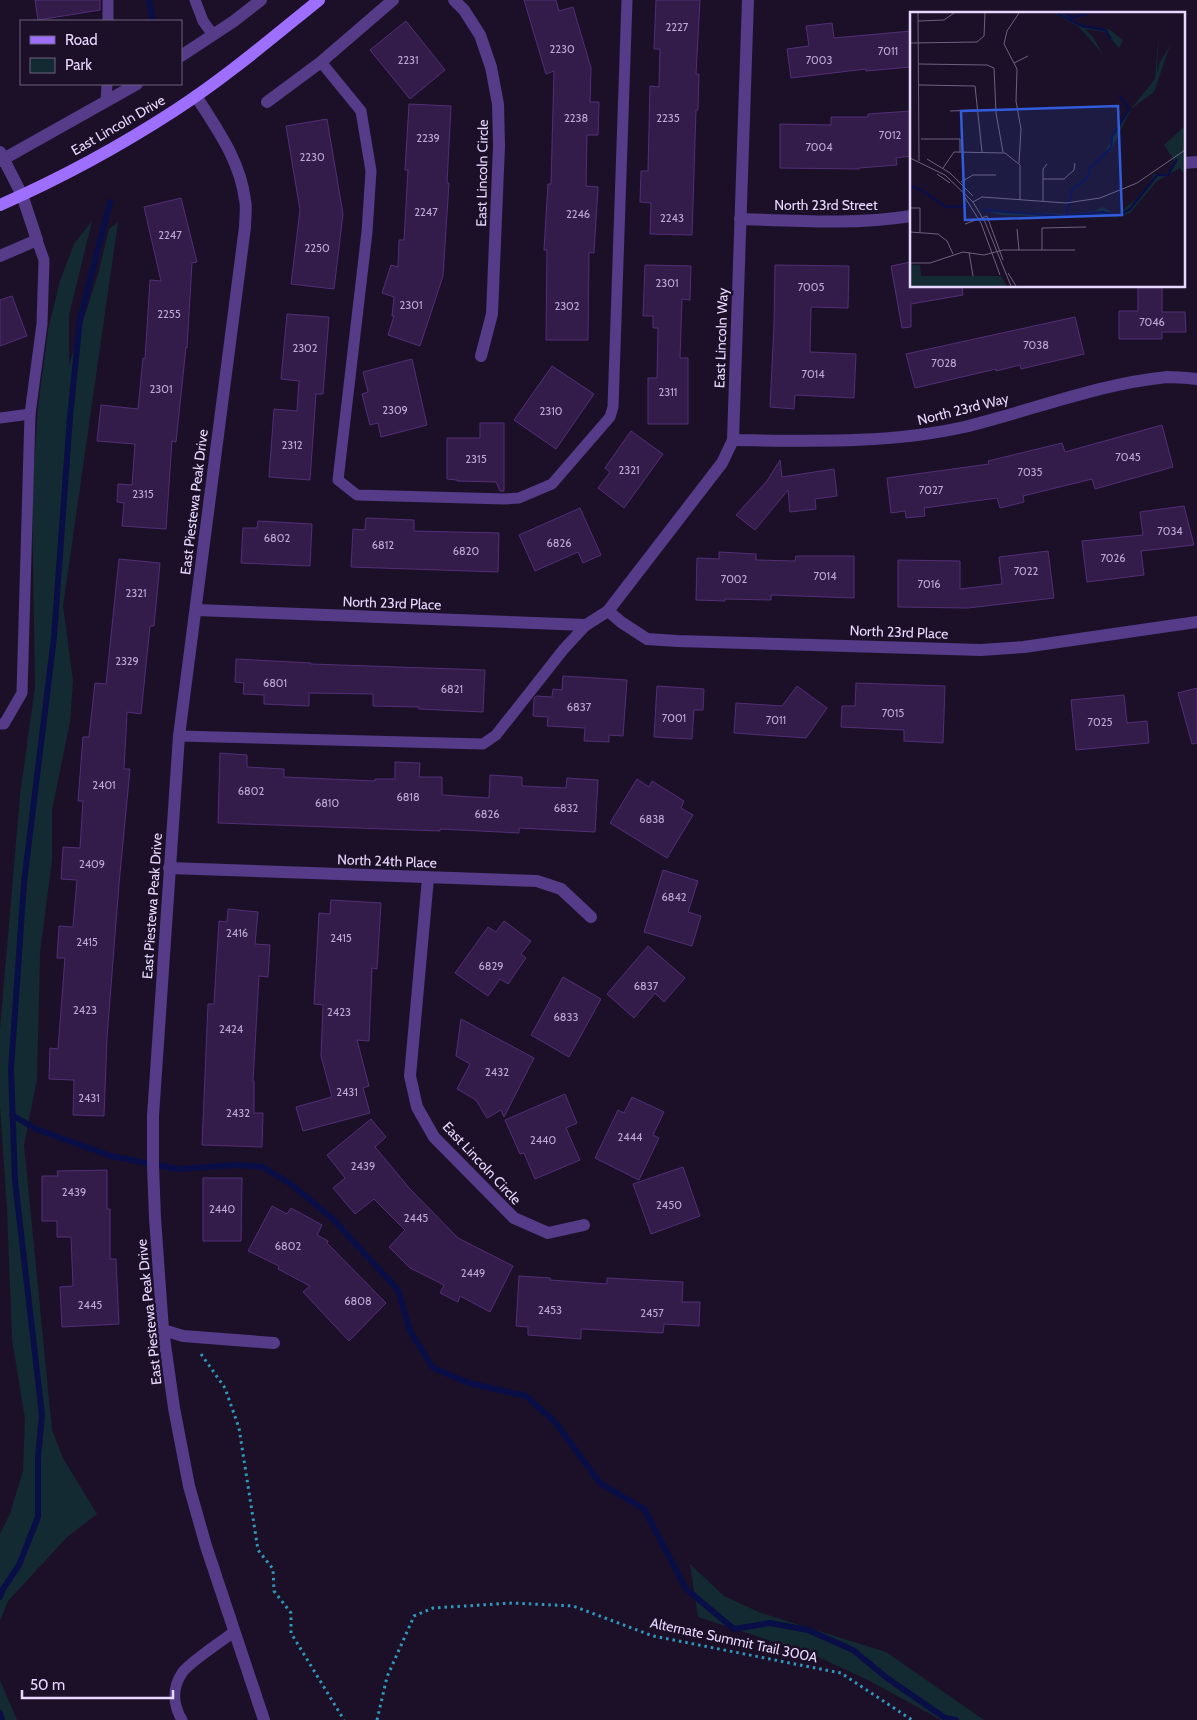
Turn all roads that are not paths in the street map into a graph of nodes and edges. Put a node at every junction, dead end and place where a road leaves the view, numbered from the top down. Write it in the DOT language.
graph roads {
  1 [pos="108,0"];
  2 [pos="195,0"];
  3 [pos="261,0"];
  4 [pos="319,0"];
  5 [pos="393,0"];
  6 [pos="454,0"];
  7 [pos="627,0"];
  8 [pos="748,0"];
  9 [pos="108,20"];
  10 [pos="213,35"];
  11 [pos="182,55"];
  12 [pos="321,62"];
  13 [pos="106,85"];
  14 [pos="135,85"];
  15 [pos="196,96"];
  16 [pos="106,102"];
  17 [pos="267,102"];
  18 [pos="1,158"];
  19 [pos="1197,162"];
  20 [pos="1184,163"];
  21 [pos="22,195"];
  22 [pos="0,205"];
  23 [pos="910,216"];
  24 [pos="740,219"];
  25 [pos="37,240"];
  26 [pos="0,256"];
  27 [pos="481,356"];
  28 [pos="1197,379"];
  29 [pos="30,414"];
  30 [pos="0,418"];
  31 [pos="732,440"];
  32 [pos="196,610"];
  33 [pos="608,611"];
  34 [pos="1197,622"];
  35 [pos="586,625"];
  36 [pos="0,724"];
  37 [pos="179,736"];
  38 [pos="169,868"];
  39 [pos="428,878"];
  40 [pos="591,918"];
  41 [pos="584,1224"];
  42 [pos="163,1330"];
  43 [pos="274,1343"];
  44 [pos="234,1632"];
  45 [pos="261,1719"];
  46 [pos="182,1720"];
  1 -- 9 [label="lane"];
  2 -- 10 [label="lane"];
  3 -- 10 [label="street"];
  4 -- 15 [label="main road, East Lincoln Drive"];
  5 -- 12 [label="street"];
  6 -- 27 [label="street, East Lincoln Circle"];
  7 -- 12 [label="lane"];
  8 -- 24 [label="street, East Lincoln Way"];
  10 -- 11 [label="street"];
  12 -- 17 [label="street"];
  13 -- 16 [label="lane"];
  14 -- 16 [label="street, East Lincoln Drive"];
  15 -- 21 [label="main road, East Lincoln Drive"];
  15 -- 32 [label="street, East Piestewa Peak Drive"];
  16 -- 18 [label="street, East Lincoln Drive"];
  18 -- 21 [label="street"];
  19 -- 20 [label="street"];
  21 -- 22 [label="main road, East Lincoln Drive"];
  21 -- 25 [label="street"];
  23 -- 24 [label="street, North 23rd Street"];
  24 -- 31 [label="street, East Lincoln Way"];
  25 -- 26 [label="street"];
  25 -- 29 [label="lane"];
  28 -- 31 [label="street, North 23rd Way"];
  29 -- 30 [label="lane"];
  29 -- 36 [label="lane"];
  31 -- 33 [label="street, East Lincoln Way"];
  32 -- 35 [label="street, North 23rd Place"];
  32 -- 37 [label="street, East Piestewa Peak Drive"];
  33 -- 34 [label="street, North 23rd Place"];
  33 -- 35 [label="street, East Lincoln Way"];
  35 -- 37 [label="lane"];
  37 -- 38 [label="street, East Piestewa Peak Drive"];
  38 -- 39 [label="street, North 24th Place"];
  38 -- 42 [label="street, East Piestewa Peak Drive"];
  39 -- 40 [label="street, North 24th Place"];
  39 -- 41 [label="street, East Lincoln Circle"];
  42 -- 43 [label="street"];
  42 -- 44 [label="street, East Piestewa Peak Drive"];
  44 -- 45 [label="street, East Piestewa Peak Drive"];
  44 -- 46 [label="lane"];
}
